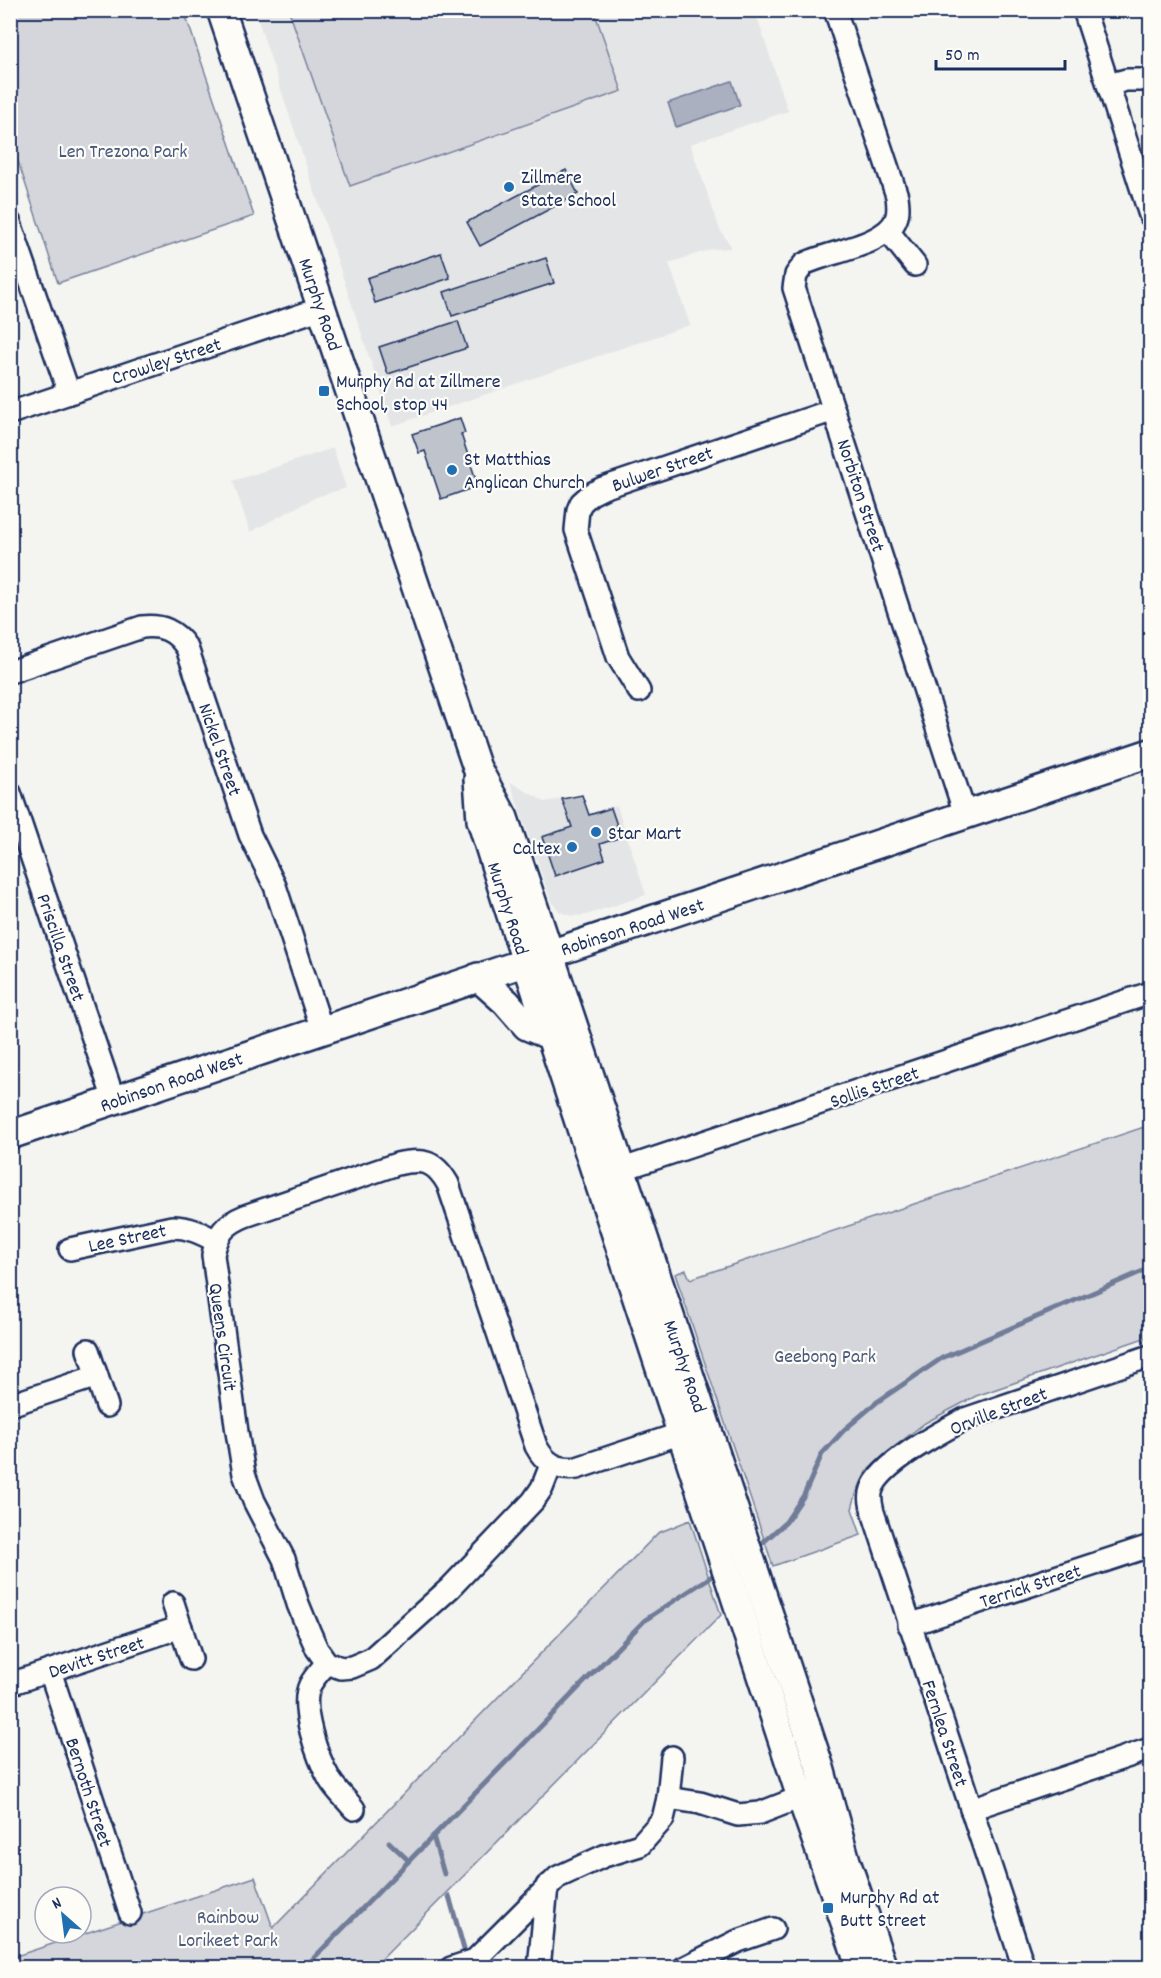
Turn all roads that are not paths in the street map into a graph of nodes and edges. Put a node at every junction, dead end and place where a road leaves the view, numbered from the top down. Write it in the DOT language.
graph roads {
  1 [pos="221,10"];
  2 [pos="835,10"];
  3 [pos="1084,10"];
  4 [pos="1150,80"];
  5 [pos="1108,86"];
  6 [pos="1150,215"];
  7 [pos="10,223"];
  8 [pos="888,231"];
  9 [pos="915,265"];
  10 [pos="322,308"];
  11 [pos="69,393"];
  12 [pos="834,410"];
  13 [pos="10,413"];
  14 [pos="10,672"];
  15 [pos="639,691"];
  16 [pos="1150,753"];
  17 [pos="10,793"];
  18 [pos="965,814"];
  19 [pos="537,958"];
  20 [pos="478,977"];
  21 [pos="1150,993"];
  22 [pos="322,1030"];
  23 [pos="551,1036"];
  24 [pos="114,1101"];
  25 [pos="10,1135"];
  26 [pos="609,1174"];
  27 [pos="216,1241"];
  28 [pos="70,1250"];
  29 [pos="88,1350"];
  30 [pos="1150,1356"];
  31 [pos="97,1376"];
  32 [pos="10,1406"];
  33 [pos="107,1406"];
  34 [pos="694,1429"];
  35 [pos="552,1465"];
  36 [pos="870,1499"];
  37 [pos="1150,1546"];
  38 [pos="173,1603"];
  39 [pos="909,1625"];
  40 [pos="180,1627"];
  41 [pos="191,1659"];
  42 [pos="327,1663"];
  43 [pos="50,1671"];
  44 [pos="10,1684"];
  45 [pos="1150,1749"];
  46 [pos="672,1757"];
  47 [pos="801,1797"];
  48 [pos="668,1798"];
  49 [pos="354,1809"];
  50 [pos="971,1809"];
  51 [pos="548,1886"];
  52 [pos="130,1913"];
  53 [pos="772,1929"];
  54 [pos="451,1968"];
  55 [pos="539,1968"];
  56 [pos="684,1968"];
  57 [pos="861,1968"];
  58 [pos="883,1968"];
  59 [pos="1024,1968"];
  1 -- 10 [label="main road, Murphy Road"];
  2 -- 8 [label="street"];
  3 -- 5 [label="street"];
  4 -- 5 [label="street"];
  5 -- 6 [label="street"];
  7 -- 11 [label="street"];
  8 -- 9 [label="street"];
  8 -- 12 [label="street, Norbiton Street"];
  10 -- 11 [label="street, Crowley Street"];
  10 -- 19 [label="main road, Murphy Road"];
  11 -- 13 [label="street, Crowley Street"];
  12 -- 15 [label="street, Bulwer Street"];
  12 -- 18 [label="street, Norbiton Street"];
  14 -- 22 [label="street, Nickel Street"];
  16 -- 18 [label="main road, Robinson Road West"];
  17 -- 24 [label="street, Priscilla Street"];
  18 -- 19 [label="main road, Robinson Road West"];
  19 -- 20 [label="main road, Robinson Road West"];
  19 -- 23 [label="main road, Murphy Road"];
  19 -- 26 [label="main road, Murphy Road"];
  20 -- 22 [label="main road, Robinson Road West"];
  20 -- 23 [label="main road"];
  21 -- 26 [label="street, Sollis Street"];
  22 -- 24 [label="main road, Robinson Road West"];
  23 -- 26 [label="main road, Murphy Road"];
  24 -- 25 [label="main road, Robinson Road West"];
  26 -- 34 [label="main road, Murphy Road"];
  27 -- 28 [label="street, Lee Street"];
  27 -- 35 [label="street"];
  27 -- 42 [label="street, Queens Circuit"];
  29 -- 31 [label="street"];
  30 -- 36 [label="street, Orville Street"];
  31 -- 32 [label="street"];
  31 -- 33 [label="street"];
  34 -- 35 [label="street"];
  34 -- 47 [label="main road, Murphy Road"];
  34 -- 58 [label="main road, Murphy Road"];
  35 -- 42 [label="street"];
  36 -- 39 [label="street, Fernlea Street"];
  37 -- 39 [label="street, Terrick Street"];
  38 -- 40 [label="street"];
  39 -- 50 [label="street, Fernlea Street"];
  40 -- 41 [label="street"];
  40 -- 43 [label="street, Devitt Street"];
  42 -- 49 [label="street"];
  43 -- 44 [label="street, Devitt Street"];
  43 -- 52 [label="street, Bernoth Street"];
  45 -- 50 [label="street"];
  46 -- 48 [label="street"];
  47 -- 48 [label="street"];
  47 -- 57 [label="main road, Murphy Road"];
  48 -- 51 [label="street"];
  50 -- 59 [label="street, Fernlea Street"];
  51 -- 54 [label="street"];
  51 -- 55 [label="street"];
  53 -- 56 [label="street"];
}
